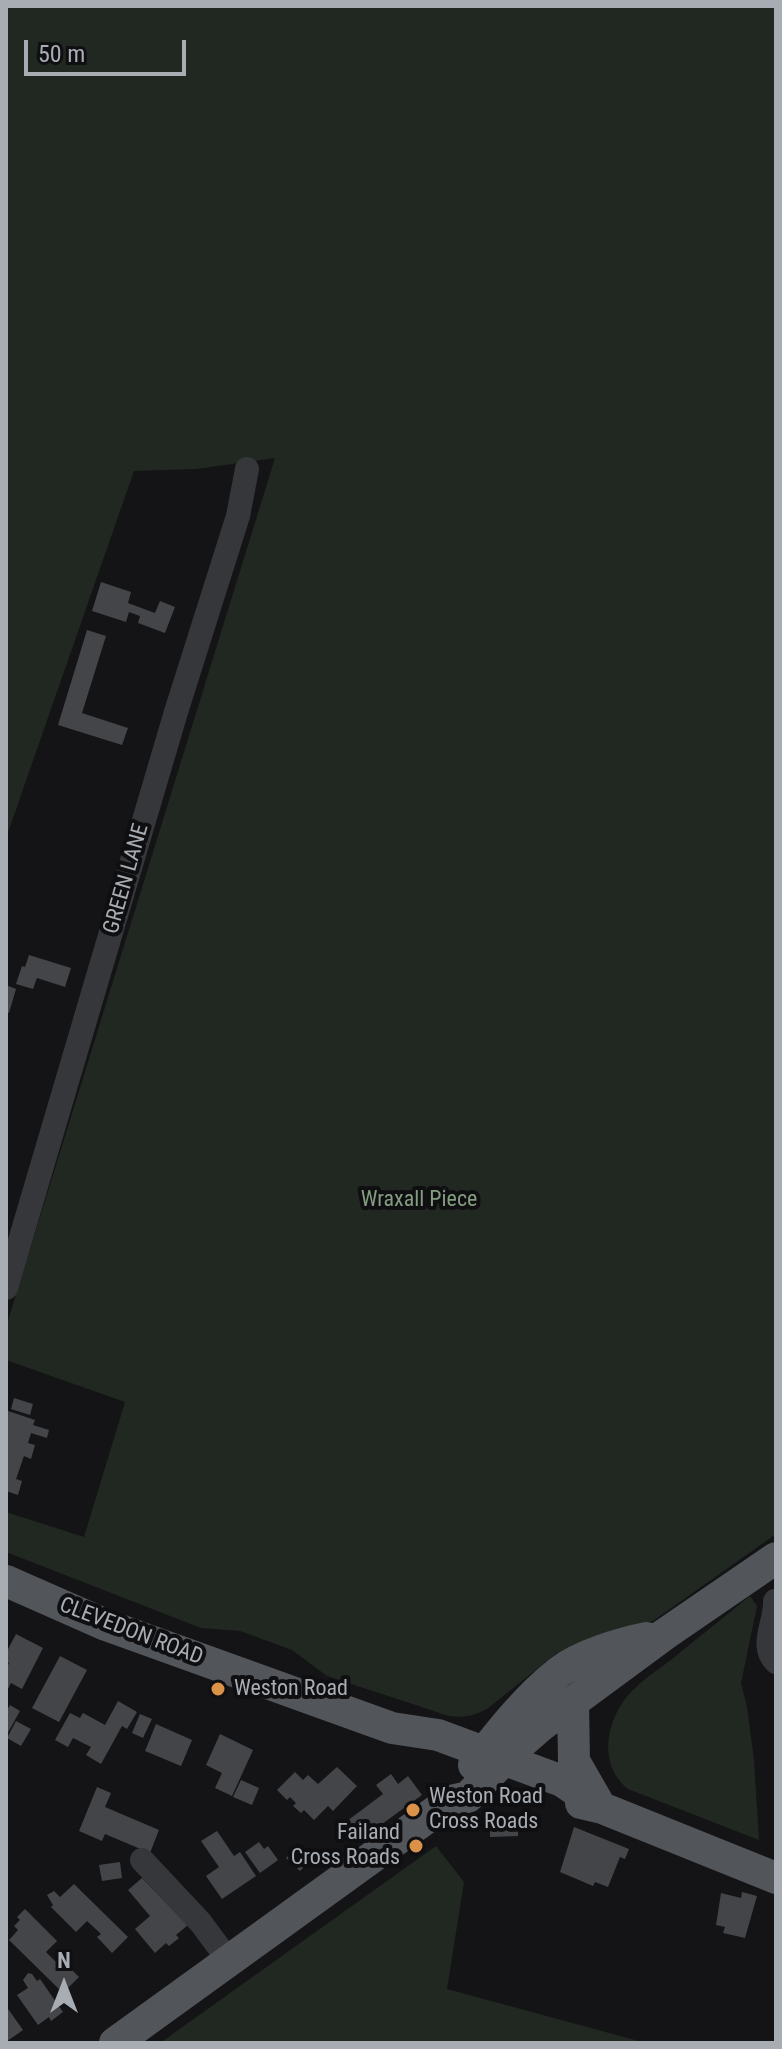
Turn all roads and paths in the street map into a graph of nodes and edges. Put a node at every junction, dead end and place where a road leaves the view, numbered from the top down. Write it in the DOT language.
graph roads {
  1 [pos="247,469"];
  2 [pos="6,1288"];
  3 [pos="767,1564"];
  4 [pos="6,1581"];
  5 [pos="776,1602"];
  6 [pos="665,1634"];
  7 [pos="776,1662"];
  8 [pos="573,1702"];
  9 [pos="487,1763"];
  10 [pos="602,1808"];
  11 [pos="142,1860"];
  12 [pos="776,1878"];
  13 [pos="229,1961"];
  14 [pos="115,2043"];
  1 -- 2 [label="street, GREEN LANE"];
  3 -- 5 [label="street"];
  3 -- 6 [label="main road"];
  4 -- 9 [label="main road, CLEVEDON ROAD"];
  5 -- 7 [label="street"];
  6 -- 8 [label="main road"];
  6 -- 9 [label="main road"];
  8 -- 9 [label="main road"];
  8 -- 10 [label="main road"];
  9 -- 10 [label="main road, CLEVEDON ROAD"];
  9 -- 13 [label="main road"];
  10 -- 12 [label="main road, CLEVEDON ROAD"];
  11 -- 13 [label="street"];
  13 -- 14 [label="main road"];
}
